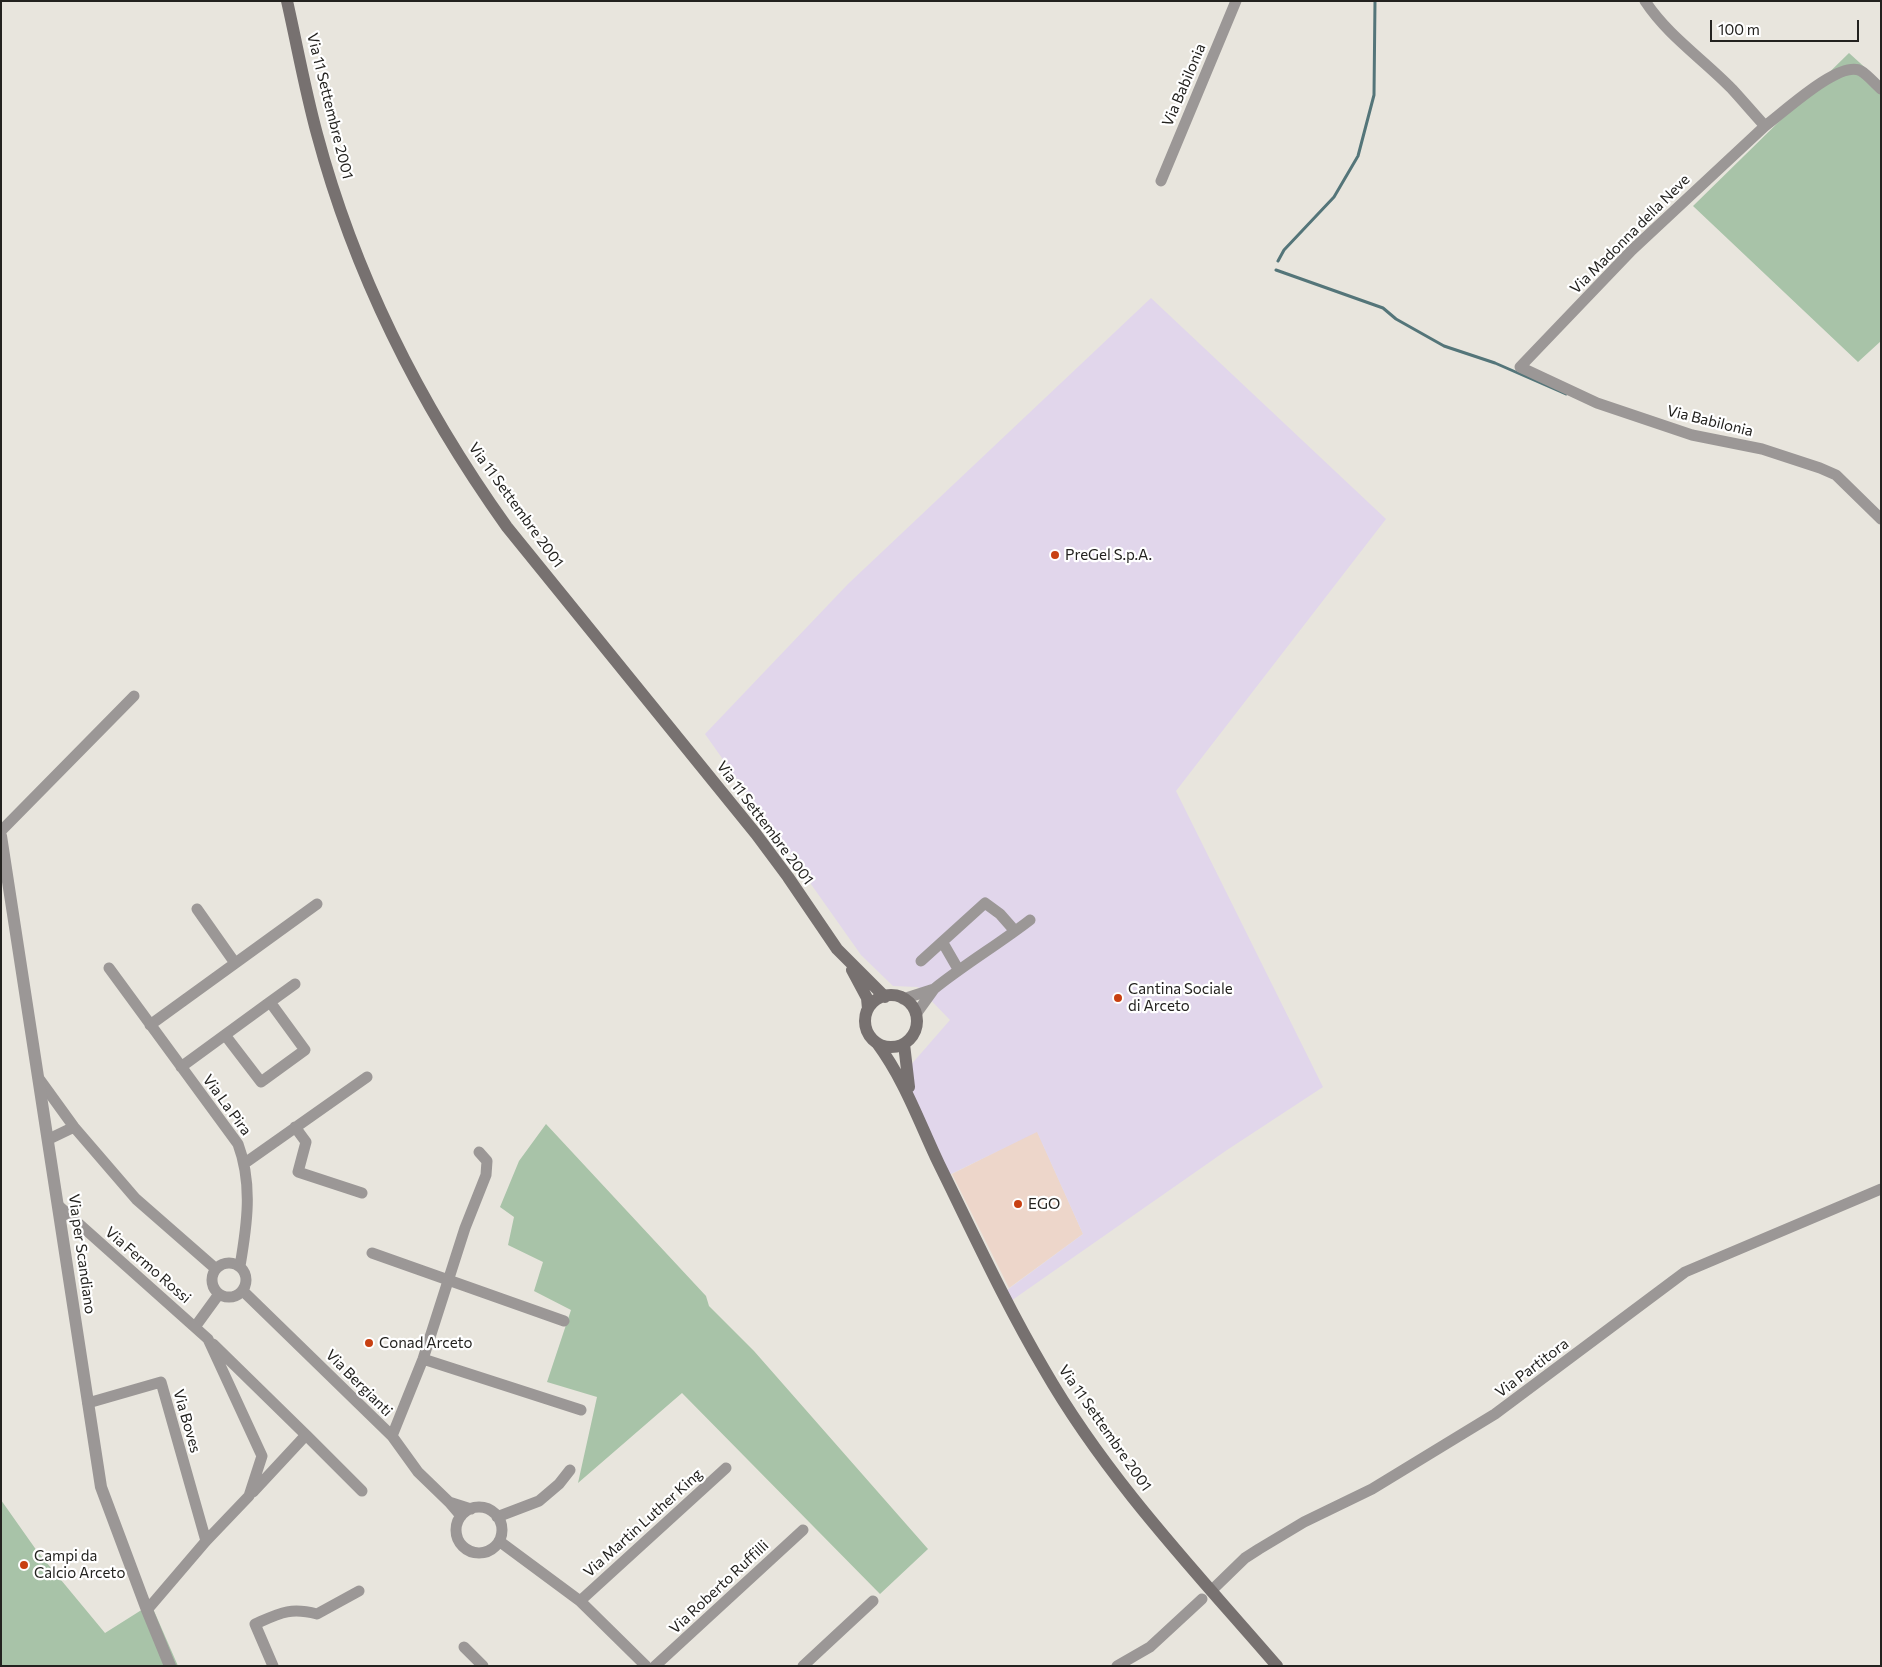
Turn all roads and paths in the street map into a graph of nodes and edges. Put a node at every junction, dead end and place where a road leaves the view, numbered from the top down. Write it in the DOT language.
graph roads {
  1 [pos="287,1"];
  2 [pos="1236,1"];
  3 [pos="1645,1"];
  4 [pos="1881,89"];
  5 [pos="1764,126"];
  6 [pos="1161,181"];
  7 [pos="1520,367"];
  8 [pos="1881,519"];
  9 [pos="134,696"];
  10 [pos="1,831"];
  11 [pos="1,836"];
  12 [pos="317,904"];
  13 [pos="197,909"];
  14 [pos="1030,920"];
  15 [pos="1015,931"];
  16 [pos="943,943"];
  17 [pos="846,960"];
  18 [pos="921,961"];
  19 [pos="236,963"];
  20 [pos="109,968"];
  21 [pos="958,969"];
  22 [pos="295,984"];
  23 [pos="934,989"];
  24 [pos="885,997"];
  25 [pos="904,999"];
  26 [pos="270,1002"];
  27 [pos="868,1008"];
  28 [pos="916,1014"];
  29 [pos="150,1025"];
  30 [pos="226,1035"];
  31 [pos="877,1043"];
  32 [pos="904,1044"];
  33 [pos="181,1067"];
  34 [pos="367,1077"];
  35 [pos="40,1080"];
  36 [pos="911,1099"];
  37 [pos="74,1127"];
  38 [pos="295,1128"];
  39 [pos="49,1139"];
  40 [pos="479,1152"];
  41 [pos="245,1163"];
  42 [pos="1881,1189"];
  43 [pos="362,1193"];
  44 [pos="59,1206"];
  45 [pos="372,1252"];
  46 [pos="240,1266"];
  47 [pos="216,1269"];
  48 [pos="448,1280"];
  49 [pos="243,1291"];
  50 [pos="219,1294"];
  51 [pos="564,1321"];
  52 [pos="195,1327"];
  53 [pos="208,1339"];
  54 [pos="423,1359"];
  55 [pos="88,1403"];
  56 [pos="580,1410"];
  57 [pos="306,1435"];
  58 [pos="392,1436"];
  59 [pos="726,1468"];
  60 [pos="570,1470"];
  61 [pos="362,1491"];
  62 [pos="250,1496"];
  63 [pos="466,1513"];
  64 [pos="497,1517"];
  65 [pos="803,1530"];
  66 [pos="206,1541"];
  67 [pos="499,1541"];
  68 [pos="359,1591"];
  69 [pos="1207,1595"];
  70 [pos="580,1601"];
  71 [pos="872,1601"];
  72 [pos="147,1610"];
  73 [pos="464,1647"];
  74 [pos="170,1666"];
  75 [pos="273,1666"];
  76 [pos="483,1666"];
  77 [pos="646,1666"];
  78 [pos="656,1666"];
  79 [pos="803,1666"];
  80 [pos="1117,1666"];
  81 [pos="1277,1666"];
  1 -- 17 [label="main road, Via 11 Settembre 2001"];
  2 -- 6 [label="street, Via Babilonia"];
  3 -- 5 [label="street"];
  4 -- 5 [label="street, Via Madonna della Neve"];
  5 -- 7 [label="street, Via Madonna della Neve"];
  7 -- 8 [label="street, Via Babilonia"];
  9 -- 10 [label="street"];
  11 -- 35 [label="street, Via per Scandiano"];
  12 -- 19 [label="street"];
  13 -- 19 [label="street"];
  14 -- 15 [label="street"];
  15 -- 16 [label="street"];
  15 -- 21 [label="street"];
  16 -- 18 [label="street"];
  16 -- 21 [label="street"];
  17 -- 24 [label="main road, Via 11 Settembre 2001"];
  17 -- 27 [label="main road, Via 11 Settembre 2001"];
  19 -- 29 [label="street"];
  20 -- 29 [label="street, Via La Pira"];
  21 -- 23 [label="street"];
  22 -- 26 [label="street, Via La Pira"];
  23 -- 25 [label="street"];
  23 -- 28 [label="street"];
  24 -- 25 [label="main road"];
  24 -- 27 [label="main road"];
  25 -- 28 [label="main road"];
  26 -- 30 [label="street, Via La Pira"];
  26 -- 30 [label="street"];
  27 -- 31 [label="main road, Via 11 Settembre 2001"];
  28 -- 32 [label="main road"];
  29 -- 33 [label="street, Via La Pira"];
  30 -- 33 [label="street, Via La Pira"];
  31 -- 32 [label="main road"];
  31 -- 36 [label="main road, Via 11 Settembre 2001"];
  32 -- 36 [label="main road, Via 11 Settembre 2001"];
  33 -- 41 [label="street, Via La Pira"];
  34 -- 38 [label="street, Via La Pira"];
  35 -- 37 [label="street"];
  35 -- 39 [label="street, Via per Scandiano"];
  36 -- 69 [label="main road, Via 11 Settembre 2001"];
  37 -- 39 [label="street"];
  37 -- 47 [label="street"];
  38 -- 41 [label="street, Via La Pira"];
  38 -- 43 [label="street"];
  39 -- 44 [label="street, Via per Scandiano"];
  40 -- 48 [label="street"];
  41 -- 46 [label="street, Via La Pira"];
  42 -- 69 [label="street, Via Partitora"];
  44 -- 52 [label="street, Via Fermo Rossi"];
  44 -- 55 [label="street, Via per Scandiano"];
  45 -- 48 [label="street"];
  46 -- 47 [label="street"];
  46 -- 49 [label="street"];
  47 -- 50 [label="street"];
  48 -- 51 [label="street"];
  48 -- 54 [label="street"];
  49 -- 50 [label="street"];
  49 -- 58 [label="street, Via Bergianti"];
  50 -- 52 [label="street, Via Fermo Rossi"];
  52 -- 53 [label="street, Via Fermo Rossi"];
  53 -- 57 [label="street, Via Fermo Rossi"];
  53 -- 62 [label="street, Via Fermo Rossi"];
  54 -- 56 [label="street"];
  54 -- 58 [label="street"];
  55 -- 66 [label="street, Via Boves"];
  55 -- 72 [label="street, Via per Scandiano"];
  57 -- 61 [label="street, Via Fermo Rossi"];
  57 -- 62 [label="street, Via Fermo Rossi"];
  58 -- 63 [label="street, Via Bergianti"];
  59 -- 70 [label="street, Via Martin Luther King"];
  60 -- 64 [label="street"];
  62 -- 66 [label="street, Via Fermo Rossi"];
  63 -- 64 [label="street, Via Bergianti"];
  63 -- 67 [label="street"];
  64 -- 67 [label="street"];
  65 -- 78 [label="street, Via Roberto Ruffilli"];
  66 -- 72 [label="street, Via Fermo Rossi"];
  67 -- 70 [label="street"];
  68 -- 75 [label="street"];
  69 -- 80 [label="street, Via Partitora"];
  69 -- 81 [label="main road, Via 11 Settembre 2001"];
  70 -- 77 [label="street"];
  71 -- 79 [label="street"];
  72 -- 74 [label="street, Via per Scandiano"];
  73 -- 76 [label="street"];
}
